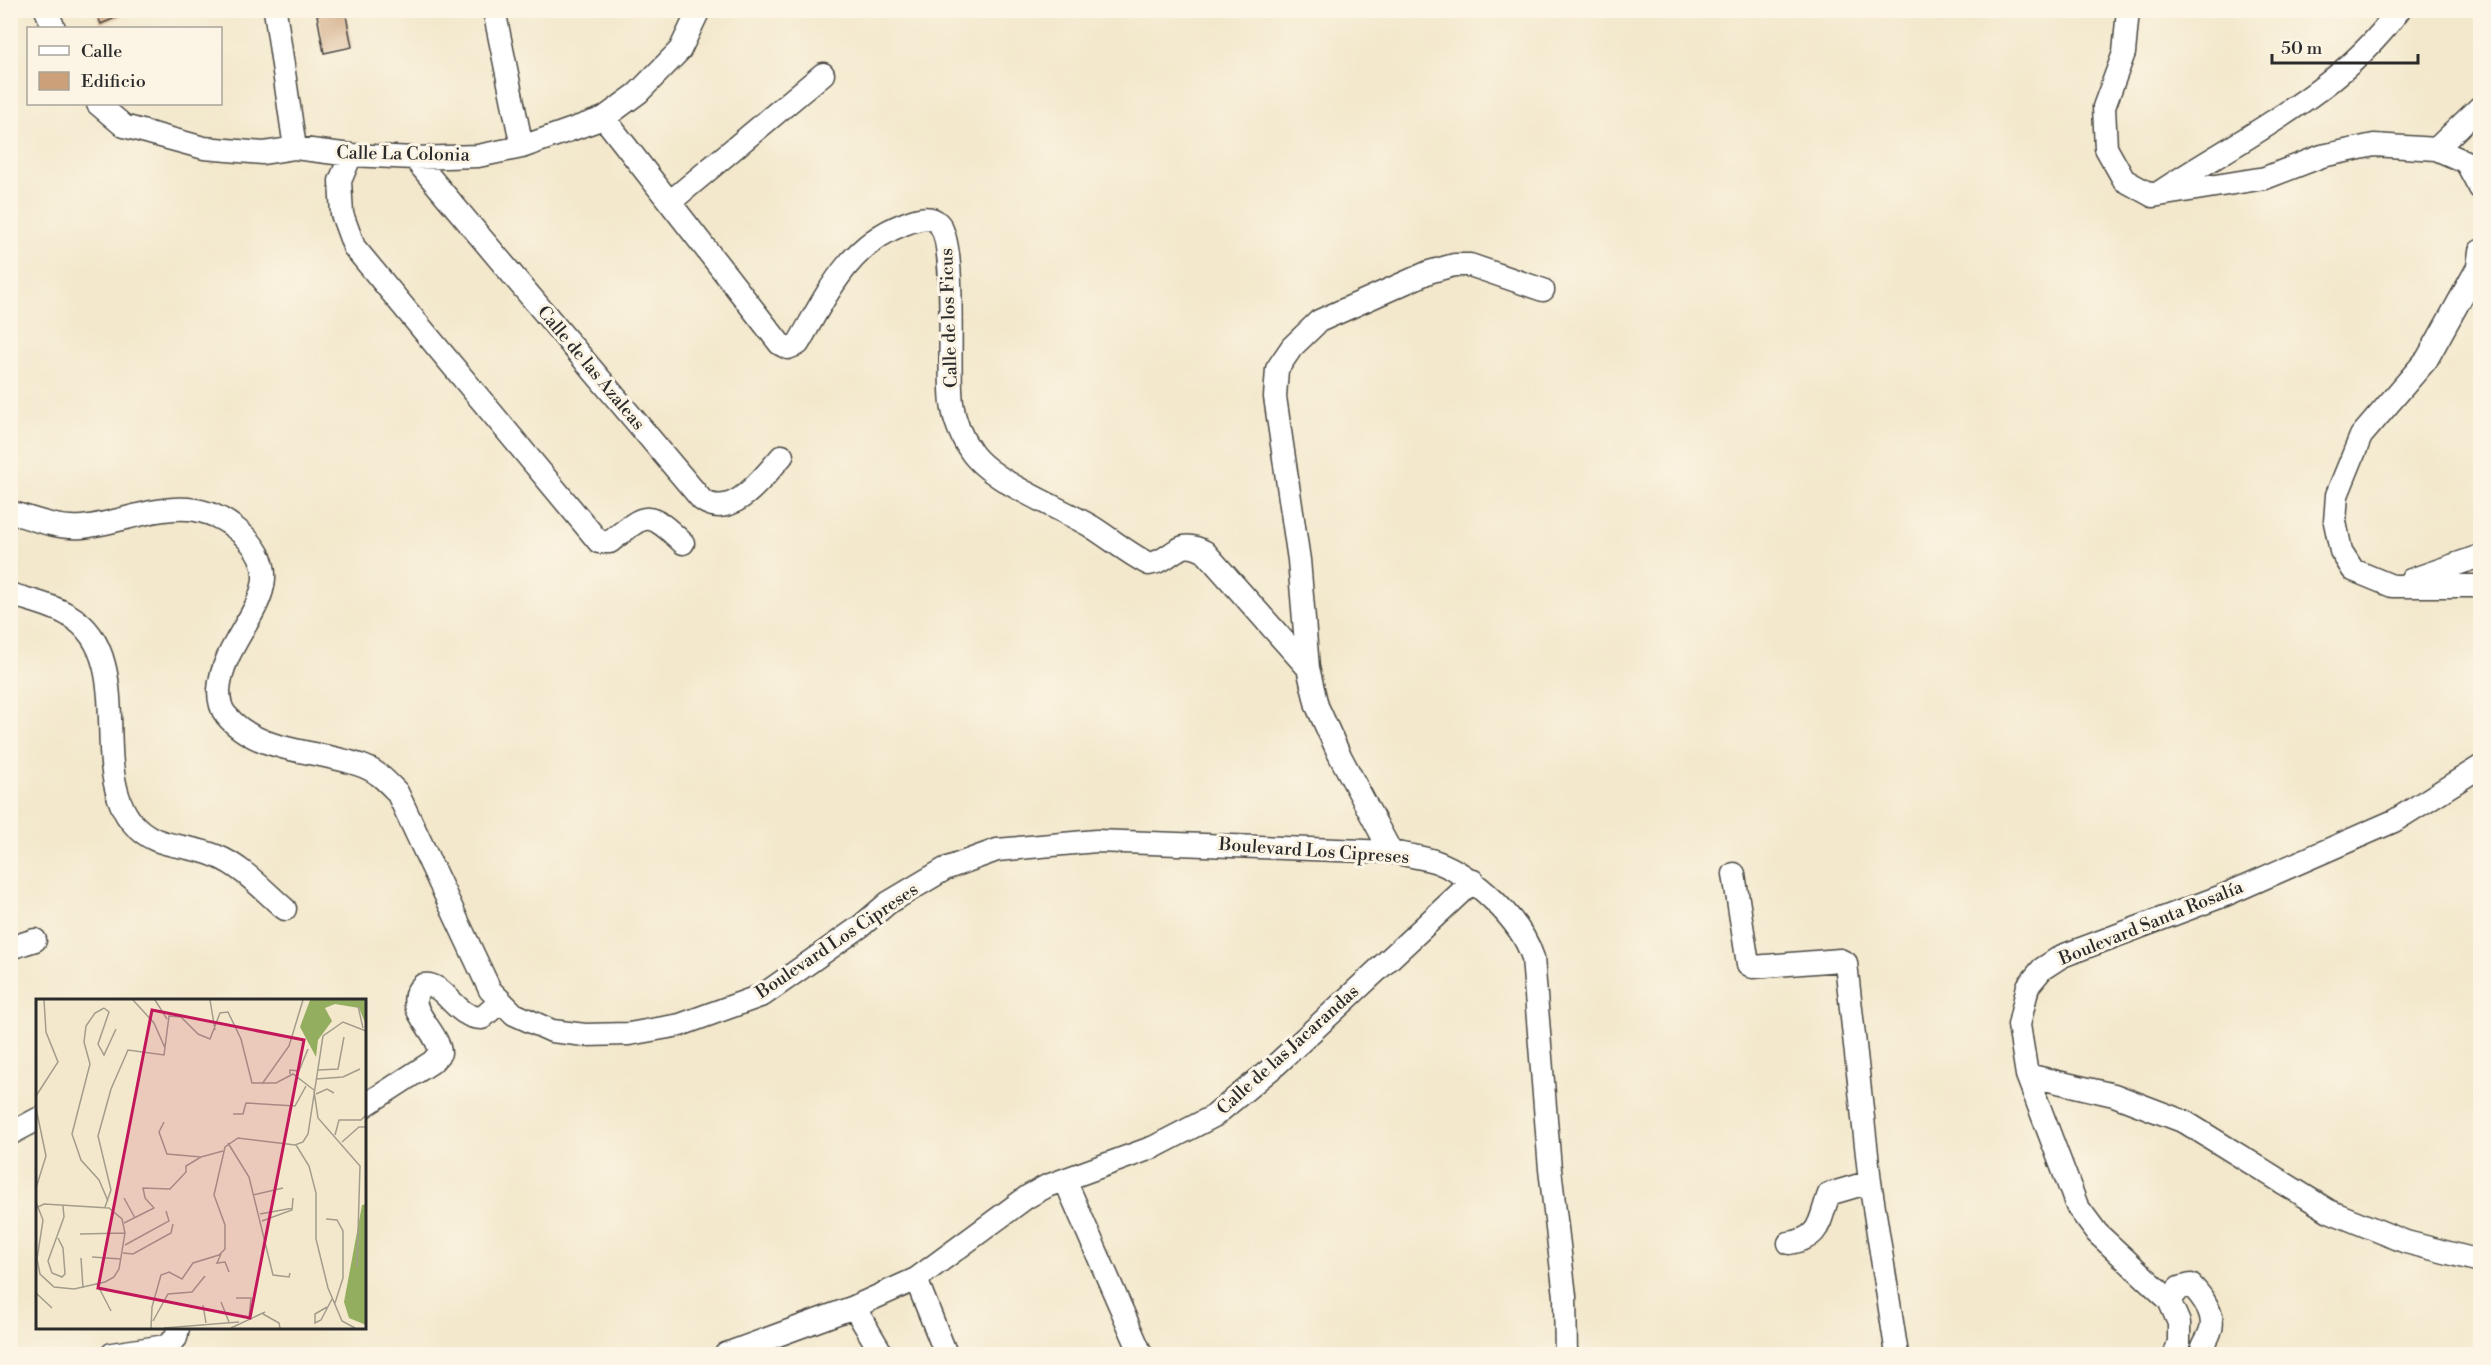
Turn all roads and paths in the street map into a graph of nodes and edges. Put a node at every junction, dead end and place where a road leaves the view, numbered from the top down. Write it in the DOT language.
graph roads {
  1 [pos="46,10"];
  2 [pos="275,10"];
  3 [pos="494,10"];
  4 [pos="699,10"];
  5 [pos="2128,10"];
  6 [pos="2399,10"];
  7 [pos="54,27"];
  8 [pos="823,74"];
  9 [pos="99,105"];
  10 [pos="2481,107"];
  11 [pos="604,118"];
  12 [pos="522,147"];
  13 [pos="295,148"];
  14 [pos="2436,149"];
  15 [pos="351,155"];
  16 [pos="414,158"];
  17 [pos="2481,188"];
  18 [pos="2153,196"];
  19 [pos="670,202"];
  20 [pos="2481,251"];
  21 [pos="1543,290"];
  22 [pos="782,456"];
  23 [pos="10,512"];
  24 [pos="683,543"];
  25 [pos="2481,556"];
  26 [pos="2481,585"];
  27 [pos="2392,586"];
  28 [pos="10,594"];
  29 [pos="1308,668"];
  30 [pos="2481,767"];
  31 [pos="1391,852"];
  32 [pos="1734,874"];
  33 [pos="1473,881"];
  34 [pos="285,909"];
  35 [pos="35,939"];
  36 [pos="10,948"];
  37 [pos="500,1002"];
  38 [pos="2027,1075"];
  39 [pos="366,1105"];
  40 [pos="36,1120"];
  41 [pos="10,1134"];
  42 [pos="1065,1180"];
  43 [pos="1870,1182"];
  44 [pos="1789,1243"];
  45 [pos="2481,1261"];
  46 [pos="916,1279"];
  47 [pos="2169,1300"];
  48 [pos="854,1307"];
  49 [pos="178,1329"];
  50 [pos="112,1354"];
  51 [pos="726,1354"];
  52 [pos="882,1354"];
  53 [pos="946,1354"];
  54 [pos="1141,1354"];
  55 [pos="1566,1354"];
  56 [pos="1897,1354"];
  57 [pos="2175,1354"];
  58 [pos="2201,1354"];
  1 -- 7 [label="street"];
  2 -- 13 [label="street"];
  3 -- 12 [label="street"];
  4 -- 11 [label="street, Calle La Colonia"];
  5 -- 18 [label="street"];
  6 -- 18 [label="street"];
  8 -- 19 [label="street"];
  9 -- 13 [label="street, Calle La Colonia"];
  10 -- 14 [label="street"];
  11 -- 12 [label="street, Calle La Colonia"];
  11 -- 19 [label="street, Calle de los Ficus"];
  12 -- 16 [label="street, Calle La Colonia"];
  13 -- 15 [label="street, Calle La Colonia"];
  14 -- 17 [label="street"];
  14 -- 18 [label="street"];
  15 -- 16 [label="street, Calle La Colonia"];
  15 -- 24 [label="street"];
  16 -- 22 [label="street, Calle de las Azaleas"];
  19 -- 29 [label="street, Calle de los Ficus"];
  20 -- 27 [label="street"];
  21 -- 29 [label="street"];
  23 -- 37 [label="street, Boulevard Los Cipreses"];
  25 -- 27 [label="street"];
  26 -- 27 [label="street"];
  28 -- 34 [label="street"];
  29 -- 31 [label="street"];
  30 -- 38 [label="street, Boulevard Santa Rosalía"];
  31 -- 33 [label="street, Boulevard Los Cipreses"];
  31 -- 37 [label="street, Boulevard Los Cipreses"];
  32 -- 43 [label="street"];
  33 -- 42 [label="street, Calle de las Jacarandas"];
  33 -- 55 [label="street, Boulevard Los Cipreses"];
  35 -- 36 [label="street"];
  37 -- 39 [label="street"];
  38 -- 45 [label="street"];
  38 -- 47 [label="street, Boulevard Santa Rosalía"];
  40 -- 41 [label="street"];
  42 -- 46 [label="street, Calle de las Jacarandas"];
  42 -- 54 [label="street"];
  43 -- 44 [label="street"];
  43 -- 56 [label="street"];
  46 -- 48 [label="street, Calle de las Jacarandas"];
  46 -- 53 [label="street"];
  47 -- 57 [label="street"];
  47 -- 58 [label="street"];
  48 -- 51 [label="street, Calle de las Jacarandas"];
  48 -- 52 [label="street"];
  49 -- 50 [label="street"];
}
